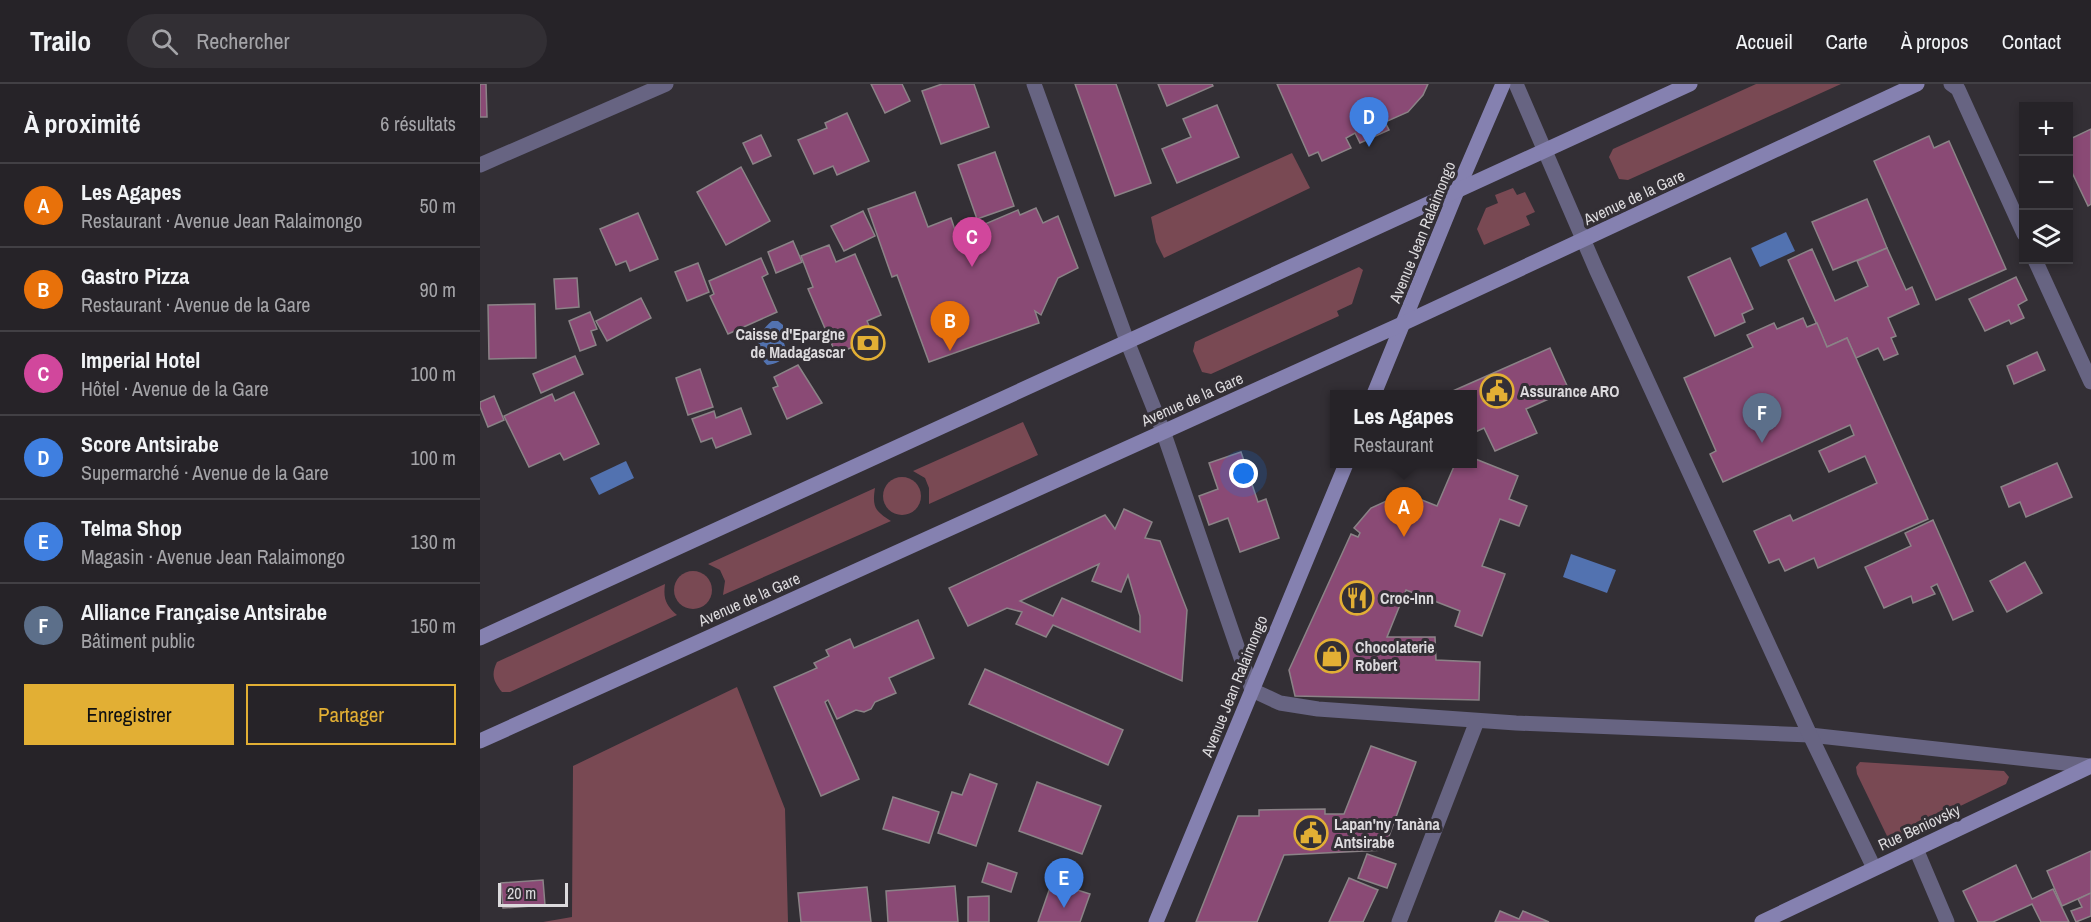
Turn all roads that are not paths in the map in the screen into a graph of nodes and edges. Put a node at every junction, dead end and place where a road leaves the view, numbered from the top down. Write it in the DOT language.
graph roads {
  1 [pos="666,84"];
  2 [pos="1034,84"];
  3 [pos="1503,84"];
  4 [pos="1516,84"];
  5 [pos="1690,84"];
  6 [pos="1917,84"];
  7 [pos="1951,84"];
  8 [pos="1546,150"];
  9 [pos="480,165"];
  10 [pos="1457,191"];
  11 [pos="2019,223"];
  12 [pos="1584,241"];
  13 [pos="2037,264"];
  14 [pos="1404,323"];
  15 [pos="1127,342"];
  16 [pos="2091,382"];
  17 [pos="1376,390"];
  18 [pos="1163,431"];
  19 [pos="1344,468"];
  20 [pos="480,638"];
  21 [pos="1252,690"];
  22 [pos="1477,721"];
  23 [pos="1810,735"];
  24 [pos="480,741"];
  25 [pos="2091,766"];
  26 [pos="1916,849"];
  27 [pos="1874,868"];
  28 [pos="1156,922"];
  29 [pos="1399,922"];
  30 [pos="1762,922"];
  31 [pos="1947,922"];
  1 -- 9 [label="street"];
  2 -- 15 [label="street"];
  3 -- 10 [label="street, Avenue Jean Ralaimongo"];
  4 -- 8 [label="street"];
  5 -- 8 [label="street"];
  6 -- 12 [label="street, Avenue de la Gare"];
  7 -- 11 [label="street"];
  8 -- 10 [label="street"];
  8 -- 12 [label="street"];
  10 -- 14 [label="street, Avenue Jean Ralaimongo"];
  10 -- 15 [label="street"];
  12 -- 14 [label="street, Avenue de la Gare"];
  12 -- 23 [label="street"];
  13 -- 16 [label="street"];
  14 -- 17 [label="street, Avenue Jean Ralaimongo"];
  14 -- 18 [label="street, Avenue de la Gare"];
  15 -- 18 [label="street"];
  15 -- 20 [label="street"];
  18 -- 21 [label="street"];
  18 -- 24 [label="street, Avenue de la Gare"];
  19 -- 21 [label="street, Avenue Jean Ralaimongo"];
  21 -- 22 [label="street"];
  21 -- 28 [label="street, Avenue Jean Ralaimongo"];
  22 -- 23 [label="street"];
  22 -- 29 [label="street"];
  23 -- 25 [label="street"];
  23 -- 27 [label="street"];
  25 -- 26 [label="street, Rue Beniovsky"];
  26 -- 27 [label="street, Rue Beniovsky"];
  26 -- 31 [label="street"];
  27 -- 30 [label="street, Rue Beniovsky"];
}
